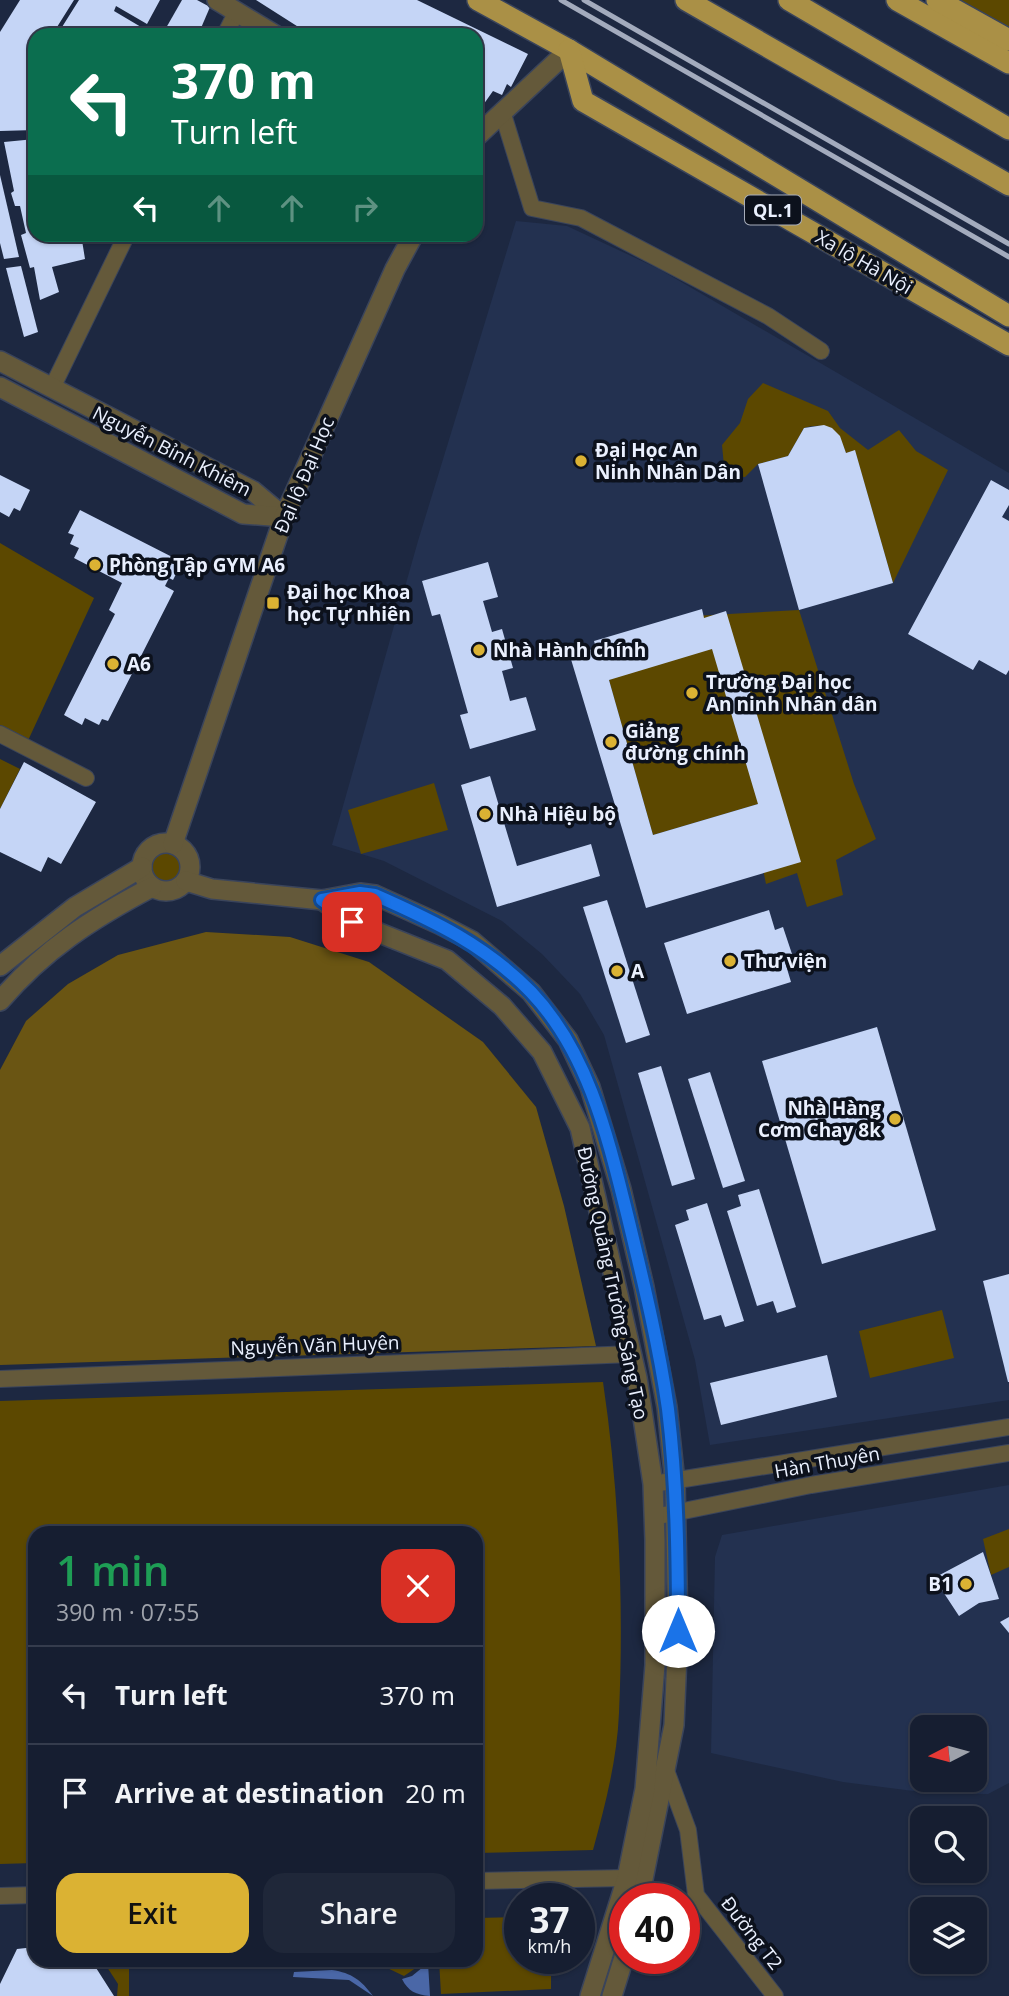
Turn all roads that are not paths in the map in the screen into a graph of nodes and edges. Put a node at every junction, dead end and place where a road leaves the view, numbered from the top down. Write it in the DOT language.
graph roads {
  1 [pos="217,0"];
  2 [pos="478,0"];
  3 [pos="686,0"];
  4 [pos="789,0"];
  5 [pos="897,0"];
  6 [pos="937,0"];
  7 [pos="237,11"];
  8 [pos="228,28"];
  9 [pos="264,28"];
  10 [pos="1009,40"];
  11 [pos="569,50"];
  12 [pos="1009,63"];
  13 [pos="502,111"];
  14 [pos="1009,129"];
  15 [pos="483,130"];
  16 [pos="1009,185"];
  17 [pos="123,242"];
  18 [pos="410,242"];
  19 [pos="1009,316"];
  20 [pos="1009,345"];
  21 [pos="821,351"];
  22 [pos="0,361"];
  23 [pos="0,387"];
  24 [pos="52,388"];
  25 [pos="42,409"];
  26 [pos="284,517"];
  27 [pos="0,734"];
  28 [pos="86,778"];
  29 [pos="173,844"];
  30 [pos="142,867"];
  31 [pos="186,881"];
  32 [pos="152,887"];
  33 [pos="322,900"];
  34 [pos="0,966"];
  35 [pos="0,1001"];
  36 [pos="632,1354"];
  37 [pos="0,1379"];
  38 [pos="1009,1427"];
  39 [pos="1009,1453"];
  40 [pos="675,1482"];
  41 [pos="653,1484"];
  42 [pos="676,1512"];
  43 [pos="654,1517"];
  44 [pos="657,1772"];
  45 [pos="626,1878"];
  46 [pos="483,1881"];
  47 [pos="641,1883"];
  48 [pos="28,1895"];
  49 [pos="0,1896"];
  50 [pos="619,1974"];
  51 [pos="590,1996"];
  52 [pos="612,1996"];
  53 [pos="775,1996"];
  1 -- 7 [label="street"];
  2 -- 11 [label="highway, Xa lộ Hà Nội / QL.1"];
  3 -- 16 [label="highway"];
  4 -- 14 [label="highway"];
  5 -- 12 [label="highway"];
  6 -- 10 [label="highway"];
  7 -- 8 [label="street"];
  7 -- 9 [label="street"];
  11 -- 13 [label="street"];
  11 -- 19 [label="highway, Xa lộ Hà Nội / QL.1"];
  11 -- 20 [label="highway, Xa lộ Hà Nội / QL.1"];
  13 -- 15 [label="street"];
  13 -- 21 [label="street"];
  17 -- 24 [label="street"];
  18 -- 26 [label="street, Đại lộ Đại Học"];
  22 -- 24 [label="street, Nguyễn Bỉnh Khiêm"];
  23 -- 25 [label="street, Nguyễn Bỉnh Khiêm"];
  24 -- 25 [label="street"];
  24 -- 26 [label="street, Nguyễn Bỉnh Khiêm"];
  25 -- 26 [label="street, Nguyễn Bỉnh Khiêm"];
  26 -- 29 [label="street, Đại lộ Đại Học"];
  27 -- 28 [label="street"];
  29 -- 30 [label="street"];
  29 -- 31 [label="street"];
  30 -- 32 [label="street"];
  30 -- 34 [label="street"];
  31 -- 32 [label="street"];
  31 -- 33 [label="street, Đường Quảng Trường Sáng Tạo"];
  32 -- 35 [label="street"];
  33 -- 36 [label="street, Đường Quảng Trường Sáng Tạo"];
  33 -- 40 [label="street, Đường Quảng Trường Sáng Tạo"];
  36 -- 37 [label="street, Nguyễn Văn Huyên"];
  36 -- 41 [label="street, Đường Quảng Trường Sáng Tạo"];
  38 -- 40 [label="street, Hàn Thuyên"];
  39 -- 42 [label="street, Hàn Thuyên"];
  40 -- 41 [label="street, Hàn Thuyên"];
  40 -- 42 [label="street, Đường Quảng Trường Sáng Tạo"];
  41 -- 43 [label="street, Đường Quảng Trường Sáng Tạo"];
  42 -- 43 [label="street, Hàn Thuyên"];
  42 -- 44 [label="street, Đường Quảng Trường Sáng Tạo"];
  43 -- 44 [label="street, Đường Quảng Trường Sáng Tạo"];
  44 -- 45 [label="street, Đường Quảng Trường Sáng Tạo"];
  44 -- 47 [label="street, Đường Quảng Trường Sáng Tạo"];
  44 -- 53 [label="street, Đường T2"];
  45 -- 46 [label="street"];
  45 -- 51 [label="street, Đường Quảng Trường Sáng Tạo"];
  48 -- 49 [label="street"];
  50 -- 52 [label="street"];
}
